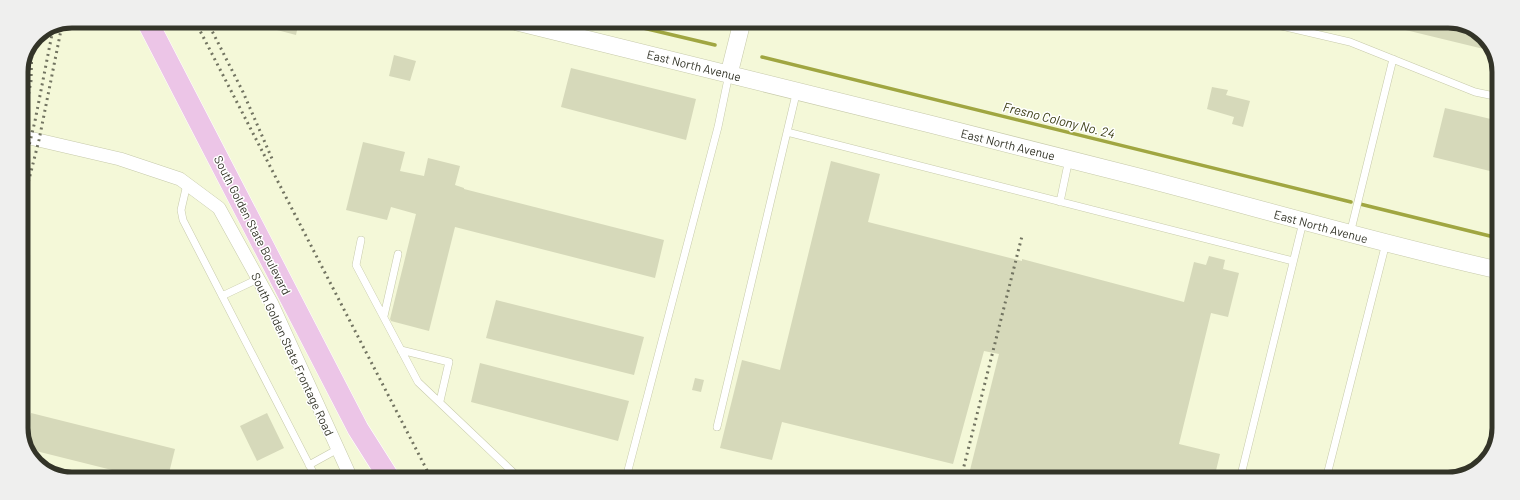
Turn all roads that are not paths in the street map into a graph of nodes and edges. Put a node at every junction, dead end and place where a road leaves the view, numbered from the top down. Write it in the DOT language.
graph roads {
  1 [pos="151,28"];
  2 [pos="541,28"];
  3 [pos="740,28"];
  4 [pos="1290,28"];
  5 [pos="1393,59"];
  6 [pos="729,74"];
  7 [pos="797,90"];
  8 [pos="1492,96"];
  9 [pos="787,132"];
  10 [pos="28,138"];
  11 [pos="1069,159"];
  12 [pos="187,184"];
  13 [pos="1060,202"];
  14 [pos="1303,222"];
  15 [pos="1350,234"];
  16 [pos="361,240"];
  17 [pos="1386,243"];
  18 [pos="398,254"];
  19 [pos="1293,262"];
  20 [pos="1492,269"];
  21 [pos="258,279"];
  22 [pos="222,296"];
  23 [pos="384,316"];
  24 [pos="401,350"];
  25 [pos="440,401"];
  26 [pos="717,427"];
  27 [pos="358,429"];
  28 [pos="338,450"];
  29 [pos="309,464"];
  30 [pos="313,472"];
  31 [pos="348,472"];
  32 [pos="375,472"];
  33 [pos="385,472"];
  34 [pos="513,472"];
  35 [pos="628,472"];
  36 [pos="1242,472"];
  37 [pos="1328,472"];
  1 -- 27 [label="main road, South Golden State Boulevard"];
  2 -- 6 [label="street, East North Avenue"];
  3 -- 6 [label="street"];
  4 -- 5 [label="lane"];
  5 -- 8 [label="lane"];
  5 -- 15 [label="lane"];
  6 -- 7 [label="street, East North Avenue"];
  6 -- 35 [label="lane"];
  7 -- 9 [label="lane"];
  7 -- 11 [label="street, East North Avenue"];
  9 -- 13 [label="lane"];
  9 -- 26 [label="lane"];
  10 -- 12 [label="street, South Golden State Frontage Road"];
  11 -- 13 [label="lane"];
  11 -- 14 [label="street, East North Avenue"];
  12 -- 21 [label="street, South Golden State Frontage Road"];
  12 -- 22 [label="lane"];
  13 -- 19 [label="lane"];
  14 -- 15 [label="street, East North Avenue"];
  14 -- 19 [label="lane"];
  15 -- 17 [label="street, East North Avenue"];
  16 -- 23 [label="lane"];
  17 -- 20 [label="street, East North Avenue"];
  17 -- 37 [label="lane"];
  18 -- 23 [label="lane"];
  19 -- 36 [label="lane"];
  21 -- 22 [label="lane"];
  21 -- 28 [label="street, South Golden State Frontage Road"];
  22 -- 29 [label="lane"];
  23 -- 24 [label="lane"];
  24 -- 25 [label="lane"];
  24 -- 25 [label="lane"];
  25 -- 34 [label="lane"];
  27 -- 32 [label="main road, South Golden State Boulevard"];
  27 -- 33 [label="main road, South Golden State Boulevard"];
  28 -- 29 [label="lane"];
  28 -- 31 [label="street, South Golden State Frontage Road"];
  29 -- 30 [label="lane"];
}
